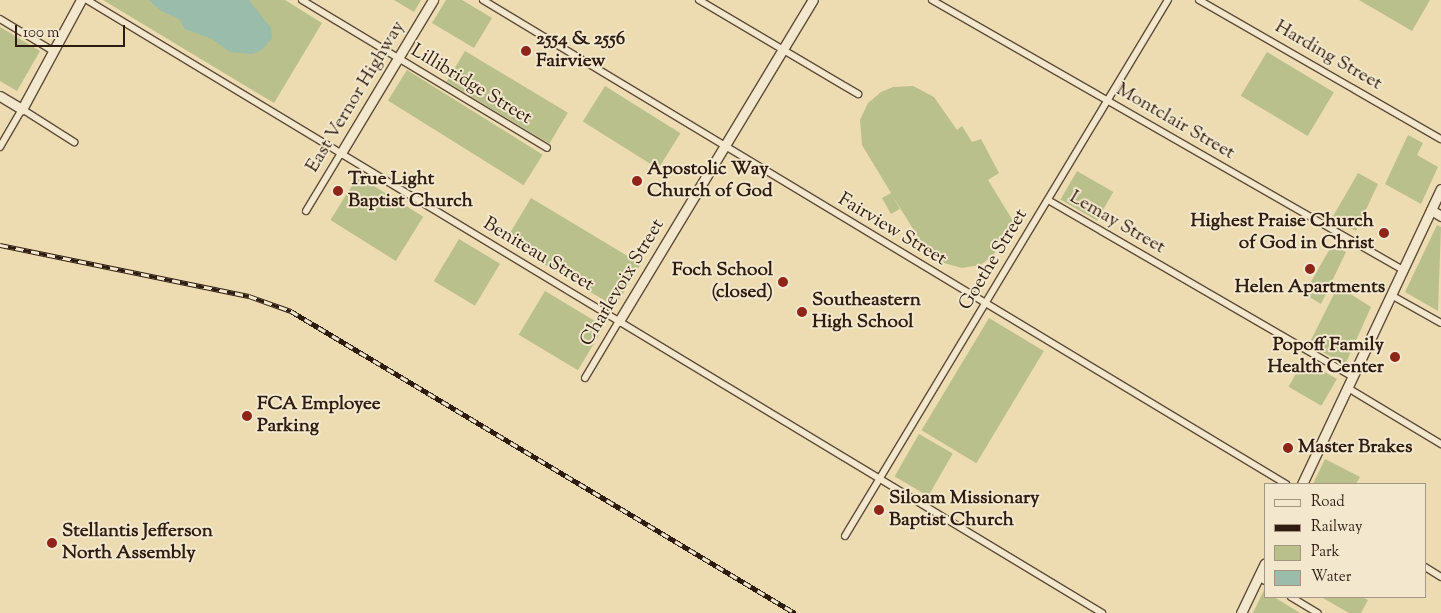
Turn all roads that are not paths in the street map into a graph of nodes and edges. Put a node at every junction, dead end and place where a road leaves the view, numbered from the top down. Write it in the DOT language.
graph roads {
  1 [pos="81,0"];
  2 [pos="87,0"];
  3 [pos="302,0"];
  4 [pos="433,0"];
  5 [pos="483,0"];
  6 [pos="699,0"];
  7 [pos="812,0"];
  8 [pos="932,0"];
  9 [pos="1168,0"];
  10 [pos="1200,0"];
  11 [pos="0,18"];
  12 [pos="783,50"];
  13 [pos="54,51"];
  14 [pos="398,58"];
  15 [pos="858,94"];
  16 [pos="0,96"];
  17 [pos="1108,101"];
  18 [pos="22,109"];
  19 [pos="1441,139"];
  20 [pos="74,142"];
  21 [pos="725,146"];
  22 [pos="0,147"];
  23 [pos="547,148"];
  24 [pos="341,153"];
  25 [pos="1441,189"];
  26 [pos="1048,200"];
  27 [pos="1431,210"];
  28 [pos="306,211"];
  29 [pos="1441,216"];
  30 [pos="1403,270"];
  31 [pos="1391,295"];
  32 [pos="986,304"];
  33 [pos="619,321"];
  34 [pos="1441,323"];
  35 [pos="1352,377"];
  36 [pos="585,378"];
  37 [pos="1348,388"];
  38 [pos="1441,444"];
  39 [pos="880,479"];
  40 [pos="1284,483"];
  41 [pos="1302,483"];
  42 [pos="845,536"];
  43 [pos="1426,568"];
  44 [pos="1441,577"];
  45 [pos="1261,579"];
  46 [pos="1293,598"];
  47 [pos="1102,613"];
  48 [pos="1241,613"];
  49 [pos="1318,613"];
  1 -- 13 [label="street"];
  2 -- 24 [label="street, Beniteau Street"];
  3 -- 14 [label="street, Lillibridge Street"];
  4 -- 14 [label="street, East Vernor Highway"];
  5 -- 21 [label="street, Fairview Street"];
  6 -- 12 [label="street"];
  7 -- 12 [label="street, Charlevoix Street"];
  8 -- 17 [label="street, Montclair Street"];
  9 -- 17 [label="street, Goethe Street"];
  10 -- 19 [label="street, Harding Street"];
  11 -- 13 [label="street"];
  12 -- 15 [label="street"];
  12 -- 21 [label="street, Charlevoix Street"];
  13 -- 18 [label="street"];
  14 -- 23 [label="street, Lillibridge Street"];
  14 -- 24 [label="street, East Vernor Highway"];
  16 -- 18 [label="street"];
  17 -- 26 [label="street, Goethe Street"];
  17 -- 30 [label="street, Montclair Street"];
  18 -- 20 [label="street"];
  18 -- 22 [label="street"];
  21 -- 32 [label="street, Fairview Street"];
  21 -- 33 [label="street, Charlevoix Street"];
  24 -- 28 [label="street, East Vernor Highway"];
  24 -- 33 [label="street, Beniteau Street"];
  25 -- 27 [label="street"];
  26 -- 32 [label="street, Goethe Street"];
  26 -- 35 [label="street, Lemay Street"];
  27 -- 29 [label="street"];
  27 -- 30 [label="street"];
  30 -- 31 [label="street"];
  31 -- 34 [label="street"];
  31 -- 35 [label="street"];
  32 -- 39 [label="street, Goethe Street"];
  32 -- 40 [label="street, Fairview Street"];
  33 -- 36 [label="street, Charlevoix Street"];
  33 -- 39 [label="street, Beniteau Street"];
  35 -- 37 [label="street"];
  37 -- 38 [label="street"];
  37 -- 41 [label="street"];
  39 -- 42 [label="street, Goethe Street"];
  39 -- 47 [label="street, Beniteau Street"];
  43 -- 44 [label="street"];
  45 -- 48 [label="street"];
  46 -- 49 [label="street"];
}
